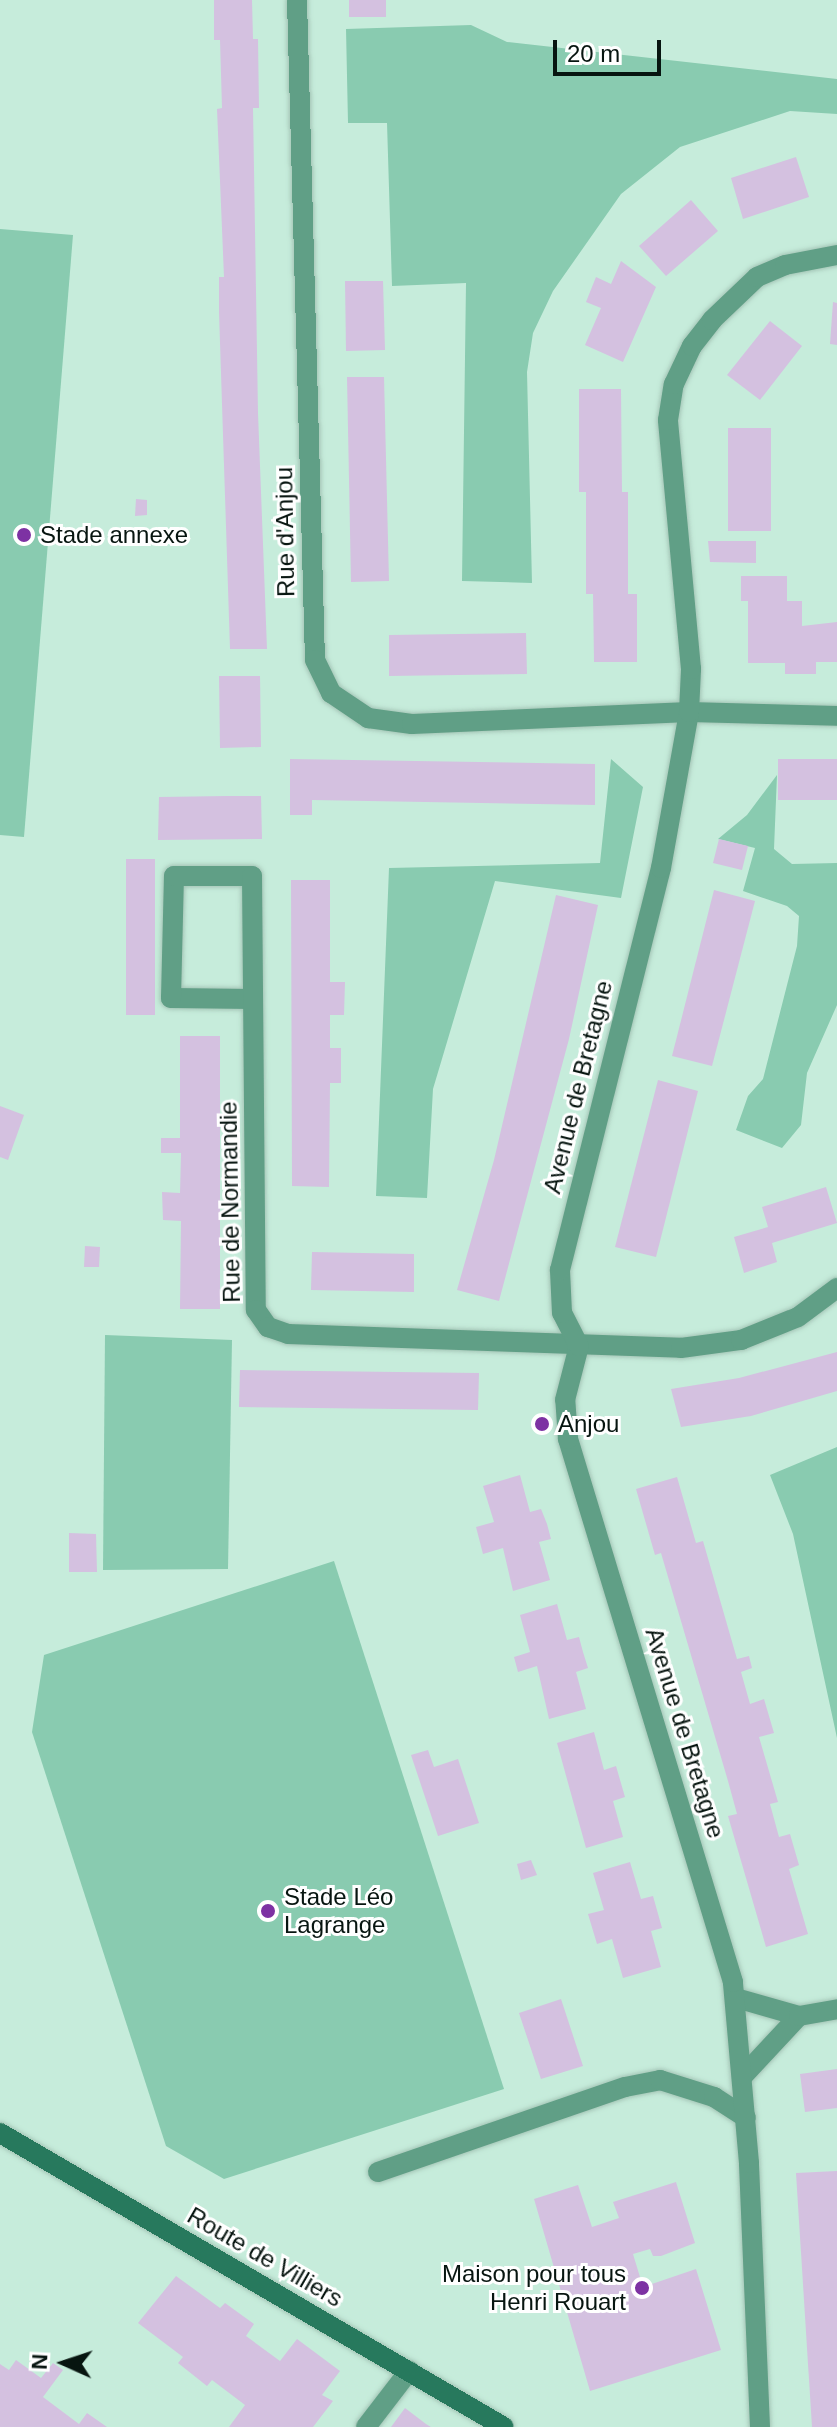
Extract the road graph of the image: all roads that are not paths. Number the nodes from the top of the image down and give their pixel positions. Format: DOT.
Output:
graph roads {
  1 [pos="297,0"];
  2 [pos="837,255"];
  3 [pos="689,712"];
  4 [pos="837,716"];
  5 [pos="252,999"];
  6 [pos="837,1288"];
  7 [pos="579,1346"];
  8 [pos="736,1998"];
  9 [pos="837,2009"];
  10 [pos="799,2016"];
  11 [pos="743,2076"];
  12 [pos="746,2118"];
  13 [pos="0,2133"];
  14 [pos="378,2172"];
  15 [pos="409,2371"];
  16 [pos="366,2427"];
  17 [pos="504,2427"];
  18 [pos="760,2427"];
  1 -- 3 [label="street, Rue d'Anjou"];
  2 -- 3 [label="street, Avenue de Bretagne"];
  3 -- 4 [label="street, Rue d'Anjou"];
  3 -- 7 [label="street, Avenue de Bretagne"];
  5 -- 5 [label="street, Rue de Normandie"];
  5 -- 7 [label="street, Rue de Normandie"];
  6 -- 7 [label="street"];
  7 -- 8 [label="street, Avenue de Bretagne"];
  8 -- 10 [label="street"];
  8 -- 11 [label="street, Avenue de Bretagne"];
  9 -- 10 [label="street"];
  10 -- 11 [label="street"];
  11 -- 12 [label="street, Avenue de Bretagne"];
  12 -- 14 [label="street"];
  12 -- 18 [label="street, Avenue de Bretagne"];
  13 -- 15 [label="main road, Route de Villiers"];
  15 -- 16 [label="street"];
  15 -- 17 [label="main road, Route de Villiers"];
}
